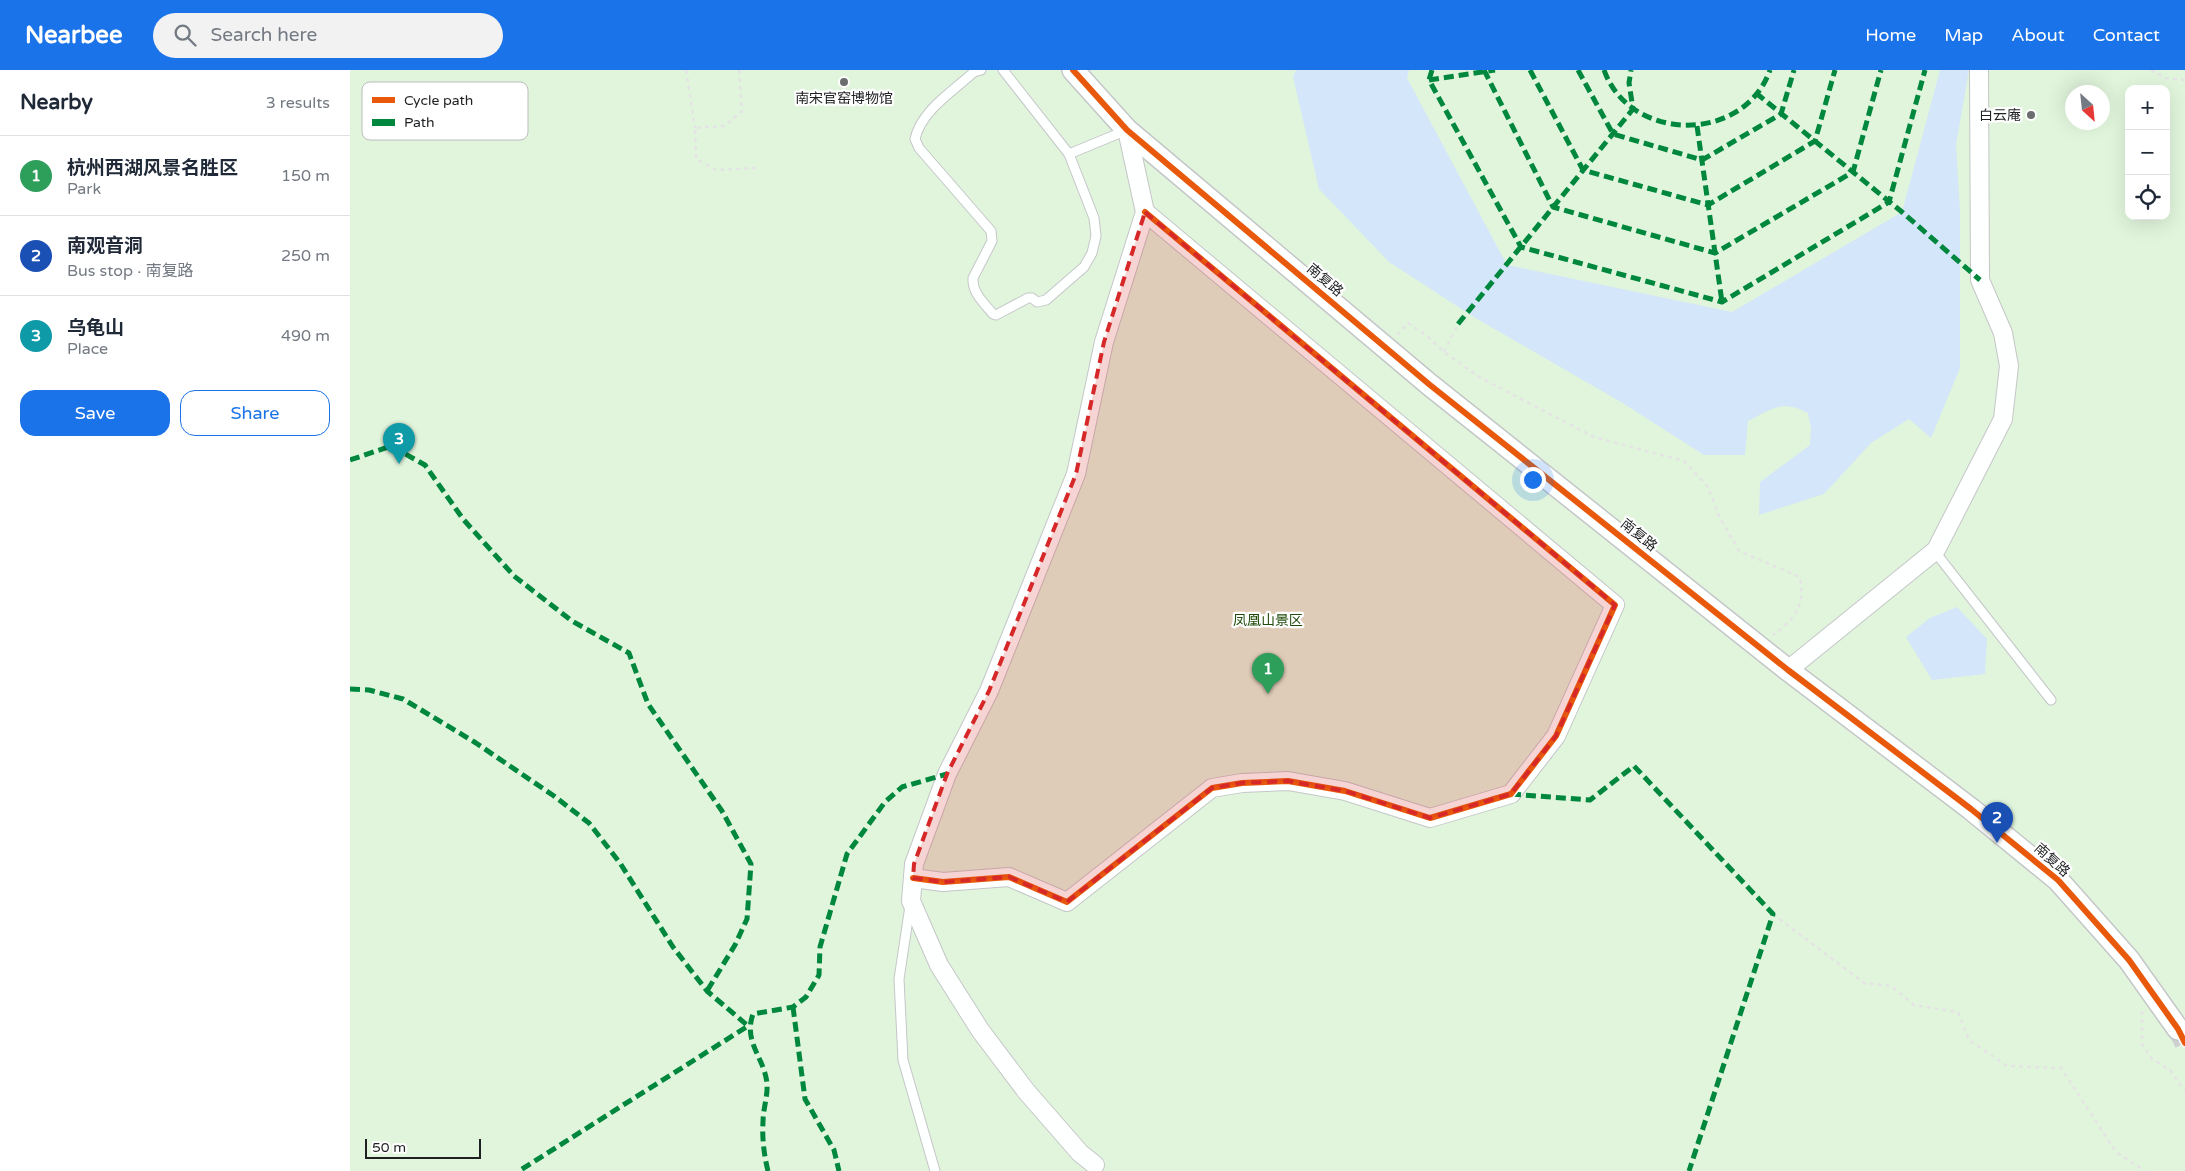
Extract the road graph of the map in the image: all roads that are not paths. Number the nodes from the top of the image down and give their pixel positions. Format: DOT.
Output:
graph roads {
  1 [pos="981,70"];
  2 [pos="1003,70"];
  3 [pos="1073,70"];
  4 [pos="1979,70"];
  5 [pos="1127,130"];
  6 [pos="1069,154"];
  7 [pos="1145,212"];
  8 [pos="1936,550"];
  9 [pos="1788,670"];
  10 [pos="2052,700"];
  11 [pos="913,878"];
  12 [pos="911,901"];
  13 [pos="2178,1029"];
  14 [pos="1095,1165"];
  15 [pos="935,1171"];
  1 -- 6 [label="lane"];
  2 -- 6 [label="lane"];
  3 -- 5 [label="street, 南复路"];
  4 -- 8 [label="street"];
  5 -- 6 [label="lane"];
  5 -- 7 [label="street"];
  5 -- 9 [label="street, 南复路"];
  7 -- 11 [label="street"];
  7 -- 11 [label="street"];
  8 -- 9 [label="street"];
  8 -- 10 [label="lane"];
  9 -- 13 [label="street, 南复路"];
  11 -- 12 [label="street"];
  12 -- 14 [label="street"];
  12 -- 15 [label="lane"];
}
